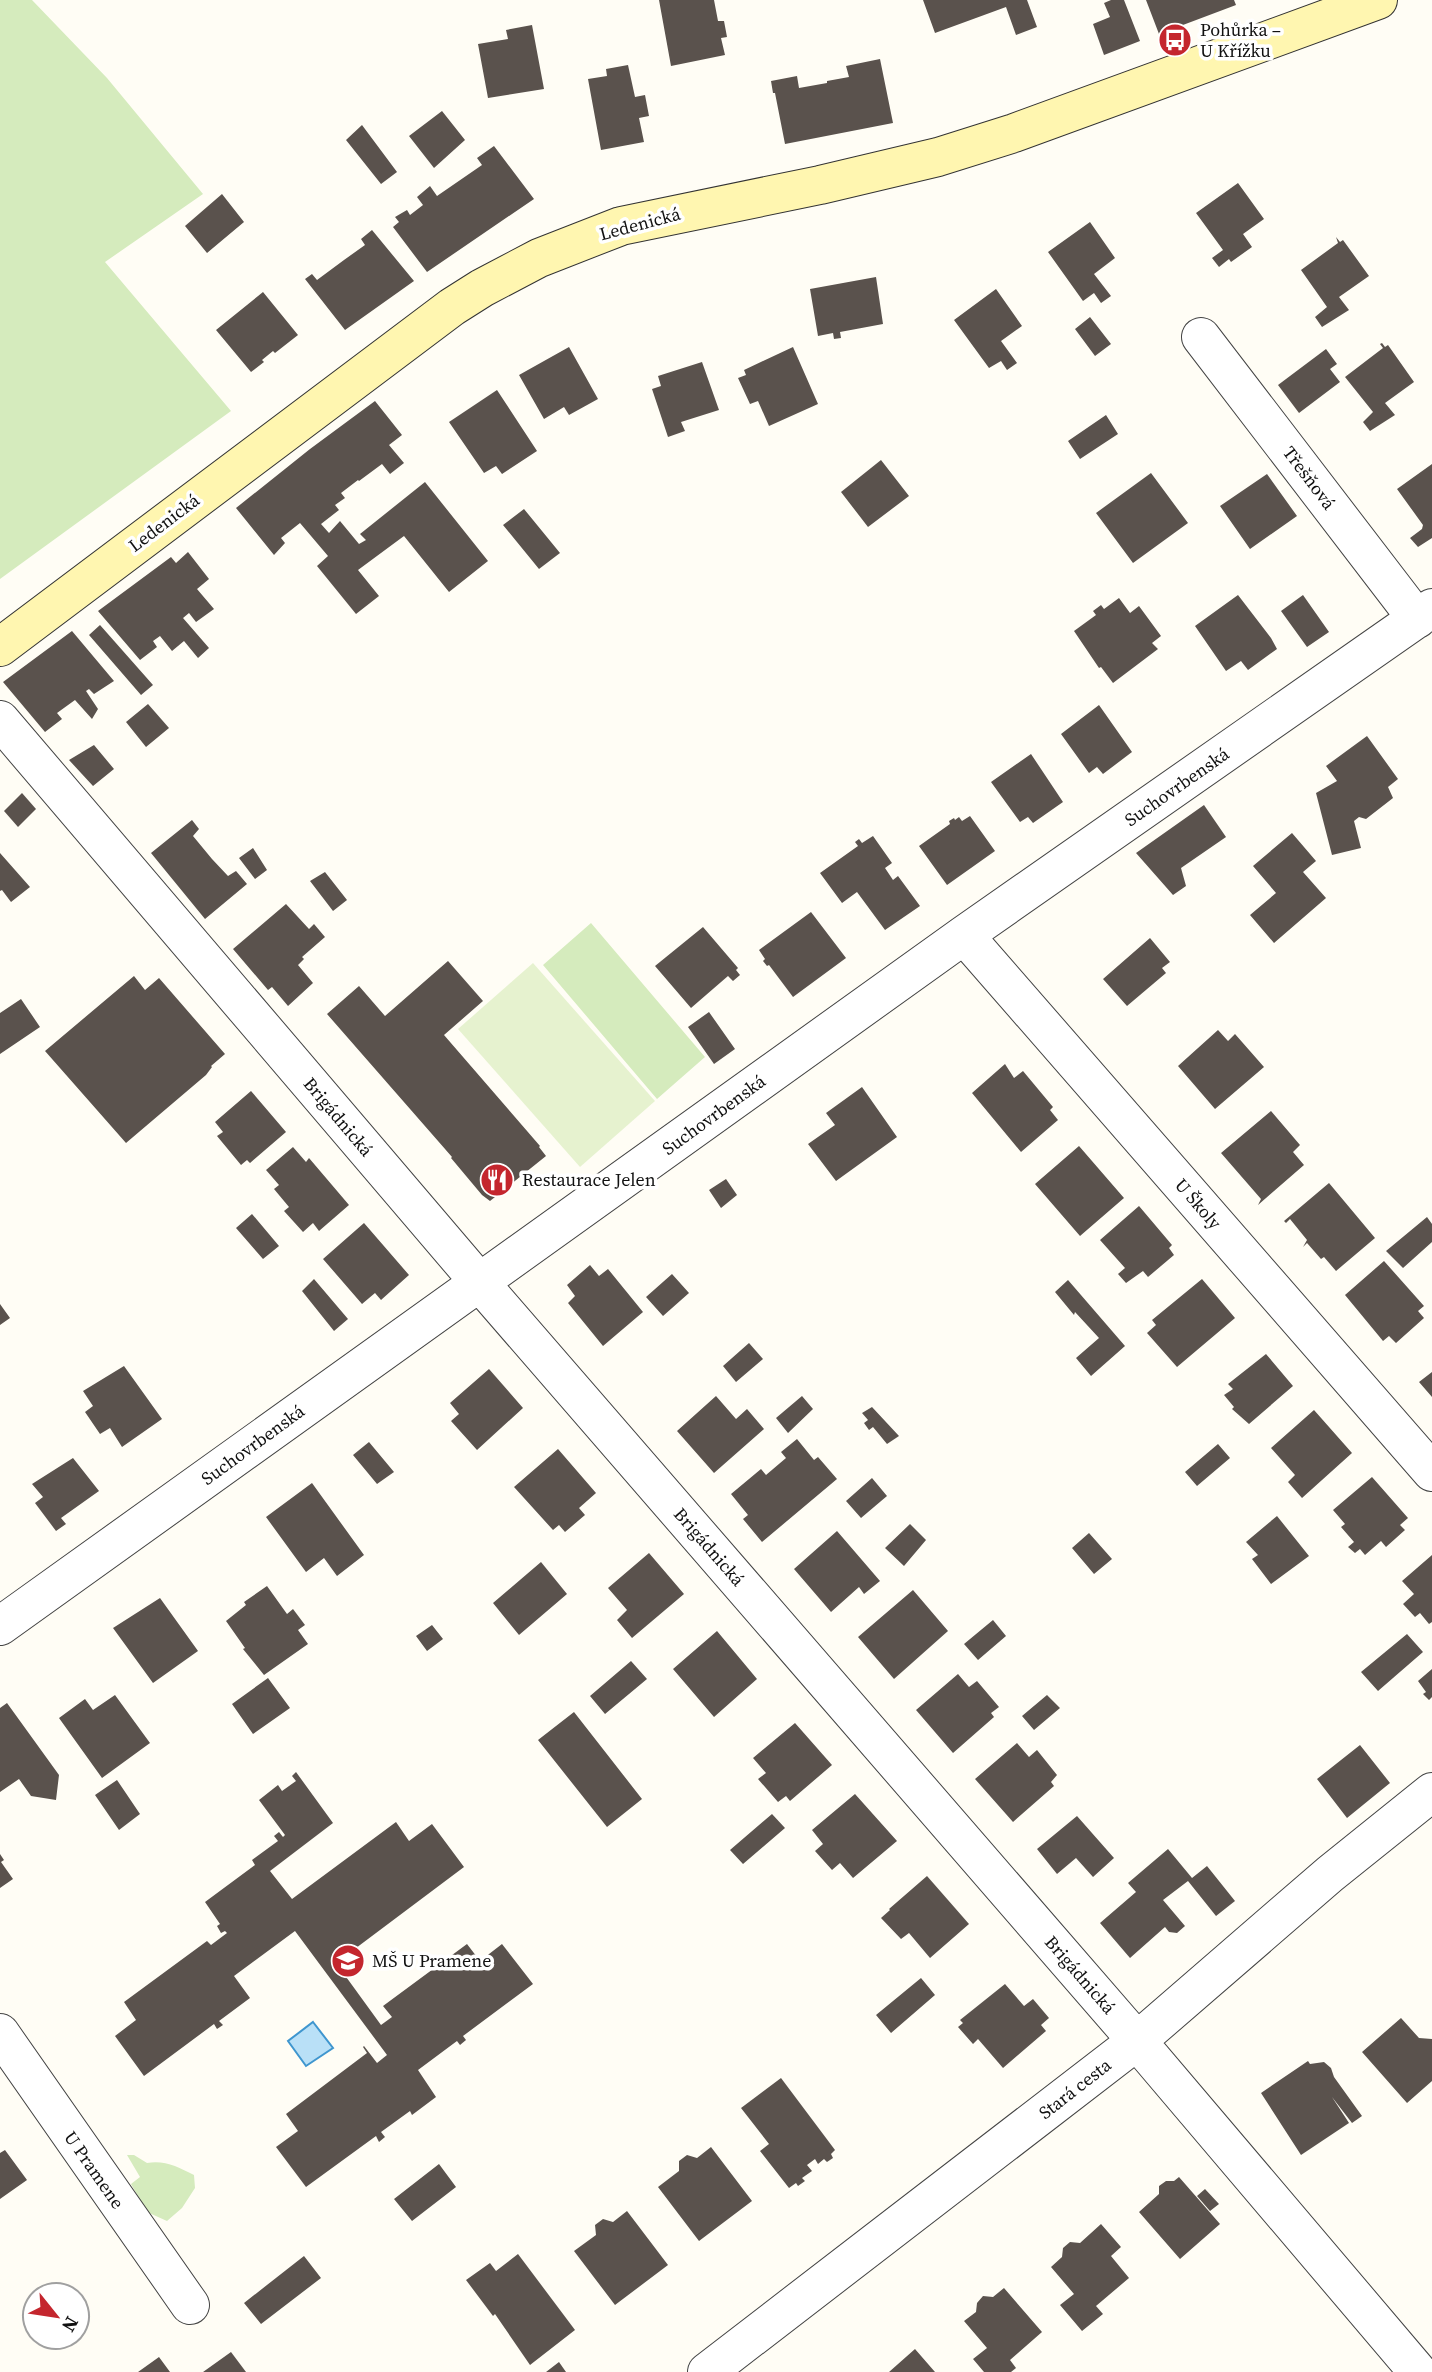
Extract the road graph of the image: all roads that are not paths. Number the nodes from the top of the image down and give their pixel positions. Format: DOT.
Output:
graph roads {
  1 [pos="1378,0"];
  2 [pos="1201,337"];
  3 [pos="1424,614"];
  4 [pos="0,647"];
  5 [pos="0,720"];
  6 [pos="964,936"];
  7 [pos="480,1283"];
  8 [pos="1432,1472"];
  9 [pos="0,1626"];
  10 [pos="1432,1791"];
  11 [pos="0,2033"];
  12 [pos="1137,2040"];
  13 [pos="190,2305"];
  14 [pos="707,2372"];
  15 [pos="1418,2372"];
  1 -- 4 [label="main road, Ledenická"];
  2 -- 3 [label="street, Třešňová"];
  3 -- 6 [label="street, Suchovrbenská"];
  5 -- 7 [label="street, Brigádnická"];
  6 -- 7 [label="street, Suchovrbenská"];
  6 -- 8 [label="street, U Školy"];
  7 -- 9 [label="street, Suchovrbenská"];
  7 -- 12 [label="street, Brigádnická"];
  10 -- 12 [label="street, Stará cesta"];
  11 -- 13 [label="street, U Pramene"];
  12 -- 14 [label="street, Stará cesta"];
  12 -- 15 [label="street, Brigádnická"];
}
